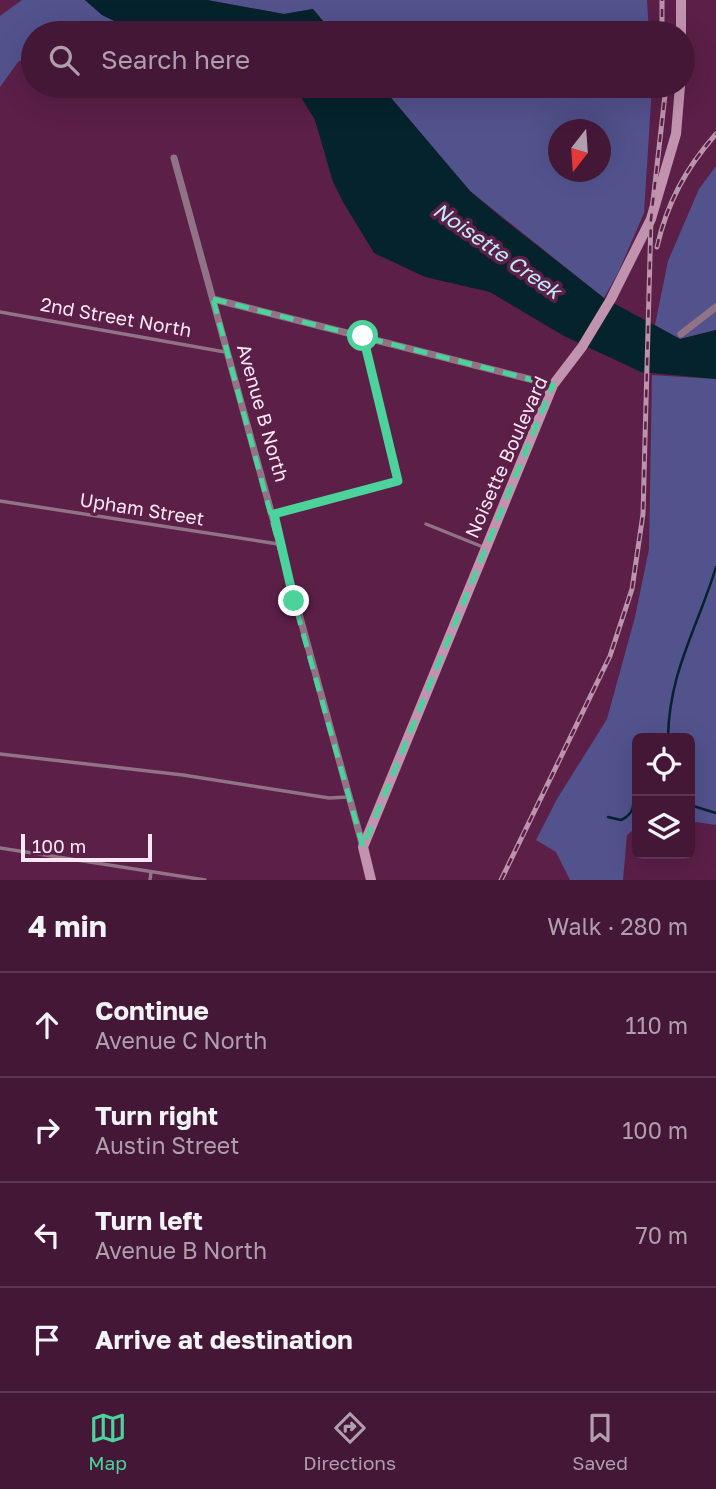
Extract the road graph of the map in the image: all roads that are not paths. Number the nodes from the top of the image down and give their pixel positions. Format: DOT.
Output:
graph roads {
  1 [pos="681,0"];
  2 [pos="681,21"];
  3 [pos="679,98"];
  4 [pos="174,158"];
  5 [pos="213,299"];
  6 [pos="716,307"];
  7 [pos="0,312"];
  8 [pos="681,334"];
  9 [pos="363,336"];
  10 [pos="227,352"];
  11 [pos="553,385"];
  12 [pos="0,501"];
  13 [pos="274,514"];
  14 [pos="426,524"];
  15 [pos="281,544"];
  16 [pos="484,548"];
  17 [pos="0,754"];
  18 [pos="351,797"];
  19 [pos="363,847"];
  20 [pos="0,848"];
  21 [pos="151,872"];
  22 [pos="150,880"];
  23 [pos="205,880"];
  24 [pos="371,880"];
  1 -- 2 [label="street"];
  3 -- 11 [label="street, Noisette Boulevard"];
  4 -- 5 [label="street, Avenue B North"];
  5 -- 9 [label="street, 2nd Street North"];
  5 -- 10 [label="street, Avenue B North"];
  6 -- 8 [label="street"];
  7 -- 10 [label="lane, 2nd Street North"];
  9 -- 11 [label="street, 2nd Street North"];
  9 -- 13 [label="lane"];
  10 -- 13 [label="street, Avenue B North"];
  11 -- 16 [label="street, Noisette Boulevard"];
  12 -- 15 [label="lane, Upham Street"];
  13 -- 15 [label="street, Avenue B North"];
  14 -- 16 [label="lane"];
  15 -- 18 [label="street, Avenue B North"];
  16 -- 19 [label="street, Noisette Boulevard"];
  17 -- 18 [label="lane"];
  18 -- 19 [label="street, Avenue B North"];
  19 -- 24 [label="street, Avenue B North"];
  20 -- 21 [label="lane"];
  21 -- 22 [label="lane"];
  21 -- 23 [label="lane"];
}
